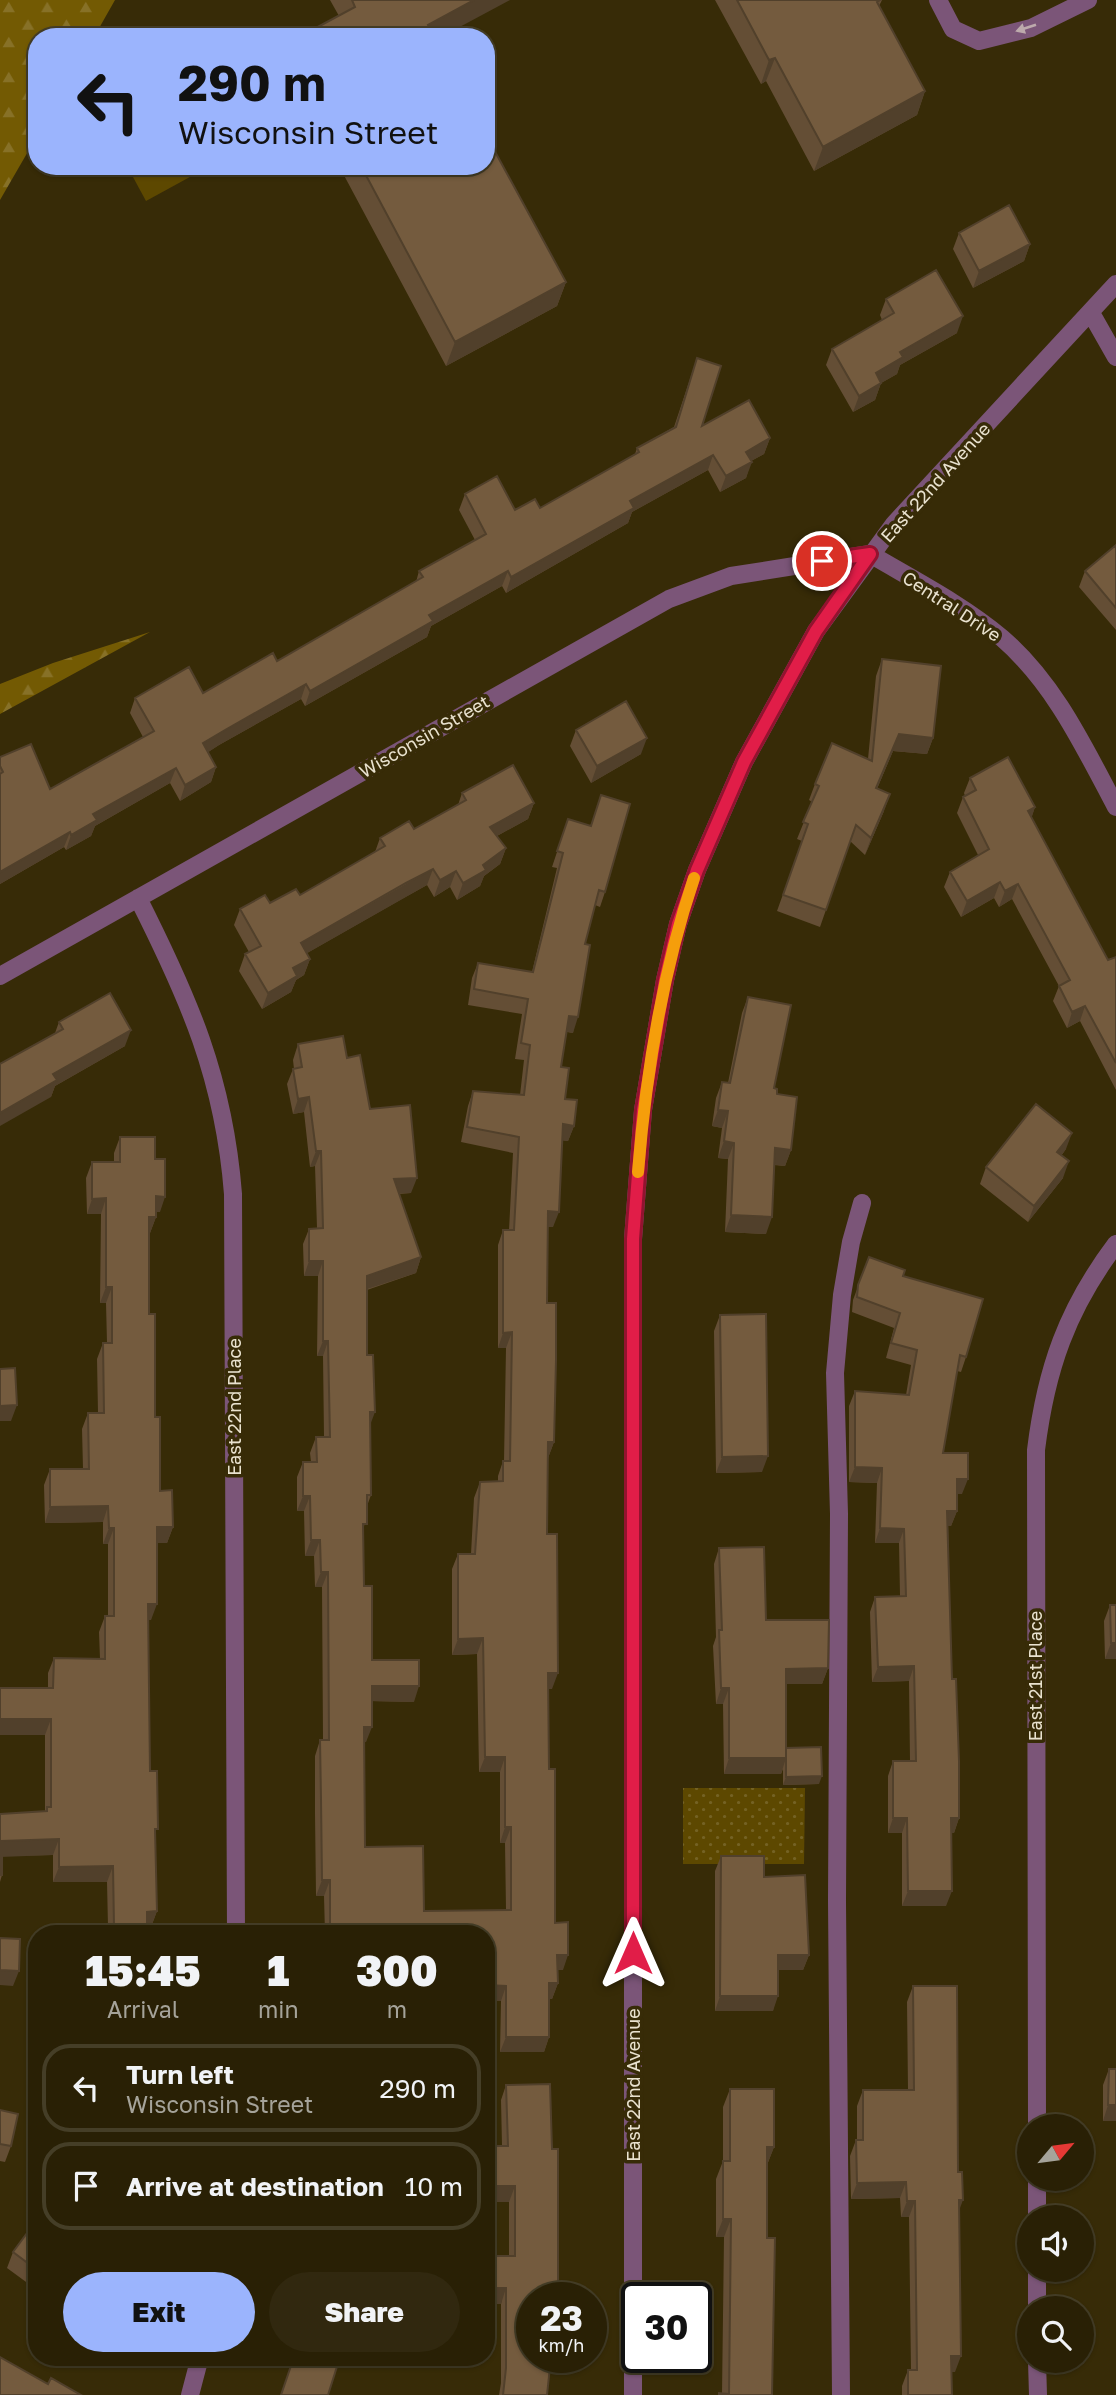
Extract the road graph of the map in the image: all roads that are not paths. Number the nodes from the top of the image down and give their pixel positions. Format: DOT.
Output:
graph roads {
  1 [pos="938,0"];
  2 [pos="1088,0"];
  3 [pos="1116,284"];
  4 [pos="1091,313"];
  5 [pos="1116,358"];
  6 [pos="870,554"];
  7 [pos="1116,807"];
  8 [pos="138,898"];
  9 [pos="0,976"];
  10 [pos="862,1203"];
  11 [pos="1116,1244"];
  12 [pos="236,1925"];
  13 [pos="1037,2114"];
  14 [pos="198,2366"];
  15 [pos="1037,2373"];
  16 [pos="190,2395"];
  17 [pos="633,2395"];
  18 [pos="841,2395"];
  19 [pos="1038,2395"];
  2 -- 1 [label="street, one-way"];
  3 -- 4 [label="street, East 22nd Avenue"];
  4 -- 5 [label="street"];
  4 -- 6 [label="street, East 22nd Avenue"];
  6 -- 7 [label="street, Central Drive"];
  6 -- 8 [label="street, Wisconsin Street"];
  6 -- 17 [label="street, East 22nd Avenue"];
  8 -- 9 [label="street, Wisconsin Street"];
  8 -- 12 [label="street, East 22nd Place"];
  10 -- 18 [label="street"];
  11 -- 13 [label="street, East 21st Place"];
  14 -- 16 [label="street"];
  15 -- 19 [label="street"];
}
